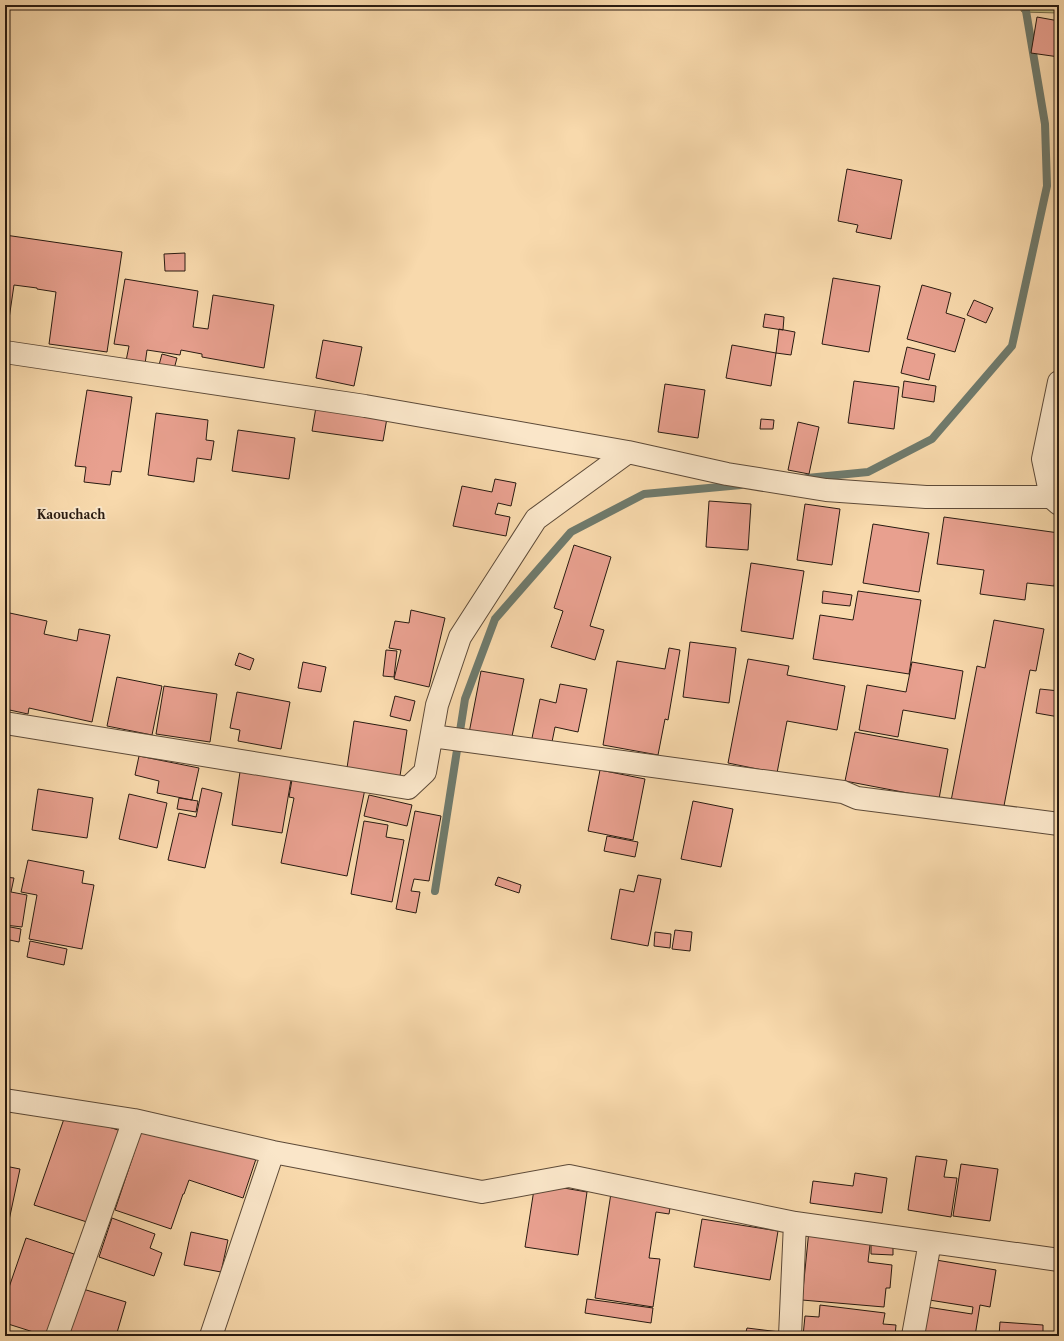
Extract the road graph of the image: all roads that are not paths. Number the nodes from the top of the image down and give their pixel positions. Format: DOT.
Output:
graph roads {
  1 [pos="5,352"];
  2 [pos="1059,382"];
  3 [pos="628,452"];
  4 [pos="1055,500"];
  5 [pos="5,723"];
  6 [pos="432,736"];
  7 [pos="1059,824"];
  8 [pos="5,1100"];
  9 [pos="134,1120"];
  10 [pos="273,1152"];
  11 [pos="795,1223"];
  12 [pos="930,1242"];
  13 [pos="1059,1260"];
  14 [pos="57,1336"];
  15 [pos="211,1336"];
  16 [pos="790,1336"];
  17 [pos="913,1336"];
  1 -- 3 [label="street"];
  2 -- 4 [label="street"];
  3 -- 4 [label="street"];
  3 -- 6 [label="street"];
  5 -- 6 [label="street"];
  6 -- 7 [label="street"];
  8 -- 9 [label="street"];
  9 -- 10 [label="street"];
  9 -- 14 [label="street"];
  10 -- 11 [label="street"];
  10 -- 15 [label="street"];
  11 -- 12 [label="street"];
  11 -- 16 [label="street"];
  12 -- 13 [label="street"];
  12 -- 17 [label="street"];
}
